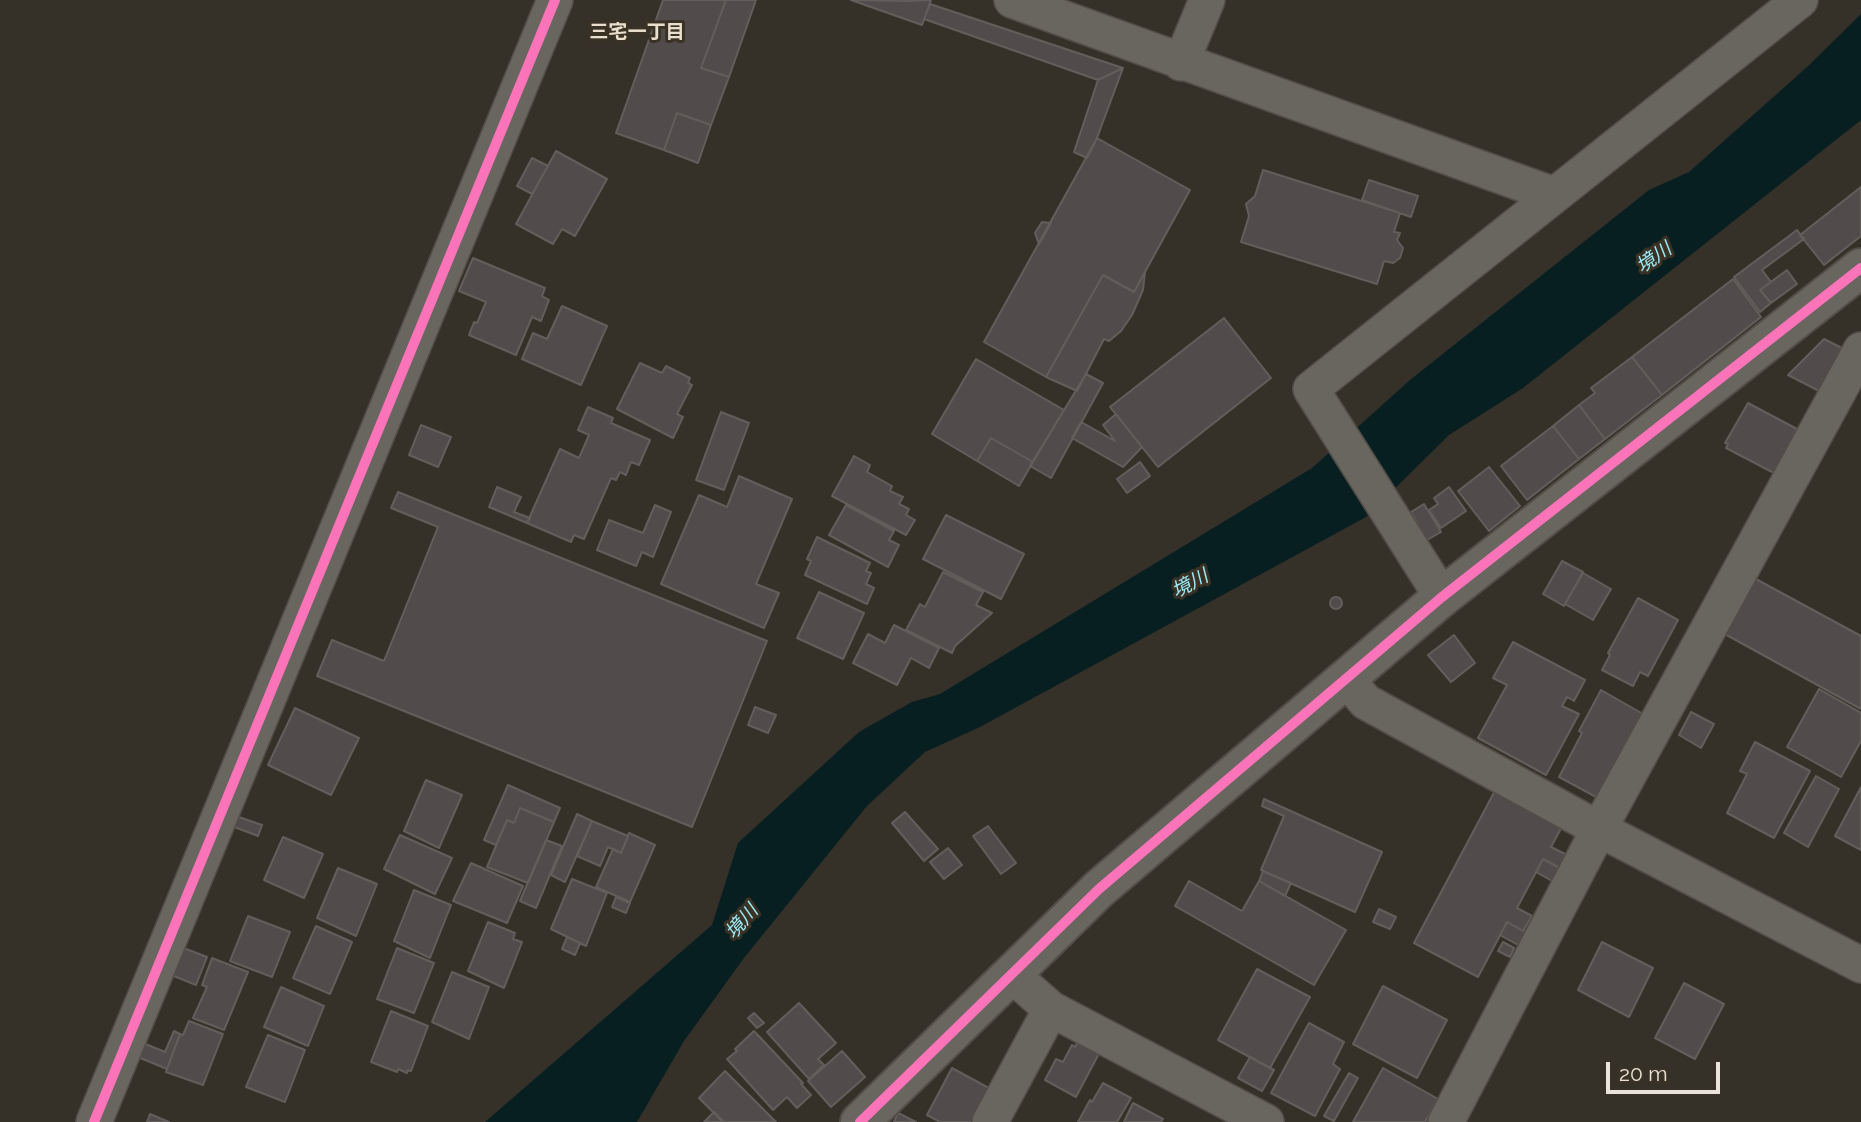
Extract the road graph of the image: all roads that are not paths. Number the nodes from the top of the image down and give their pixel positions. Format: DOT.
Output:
graph roads {
  1 [pos="555,0"];
  2 [pos="1012,0"];
  3 [pos="1207,0"];
  4 [pos="1800,0"];
  5 [pos="1181,63"];
  6 [pos="1554,195"];
  7 [pos="1861,268"];
  8 [pos="1861,350"];
  9 [pos="1442,597"];
  10 [pos="1346,679"];
  11 [pos="1599,829"];
  12 [pos="1861,965"];
  13 [pos="1011,974"];
  14 [pos="1051,1009"];
  15 [pos="94,1122"];
  16 [pos="860,1122"];
  17 [pos="990,1122"];
  18 [pos="1266,1122"];
  19 [pos="1446,1122"];
  1 -- 15 [label="street"];
  2 -- 5 [label="street"];
  3 -- 5 [label="street"];
  4 -- 6 [label="street"];
  5 -- 6 [label="street"];
  6 -- 9 [label="street"];
  7 -- 9 [label="street"];
  8 -- 11 [label="street"];
  9 -- 10 [label="street"];
  10 -- 11 [label="street"];
  10 -- 13 [label="street"];
  11 -- 12 [label="street"];
  11 -- 19 [label="street"];
  13 -- 14 [label="street"];
  13 -- 16 [label="street"];
  14 -- 17 [label="street"];
  14 -- 18 [label="street"];
}
